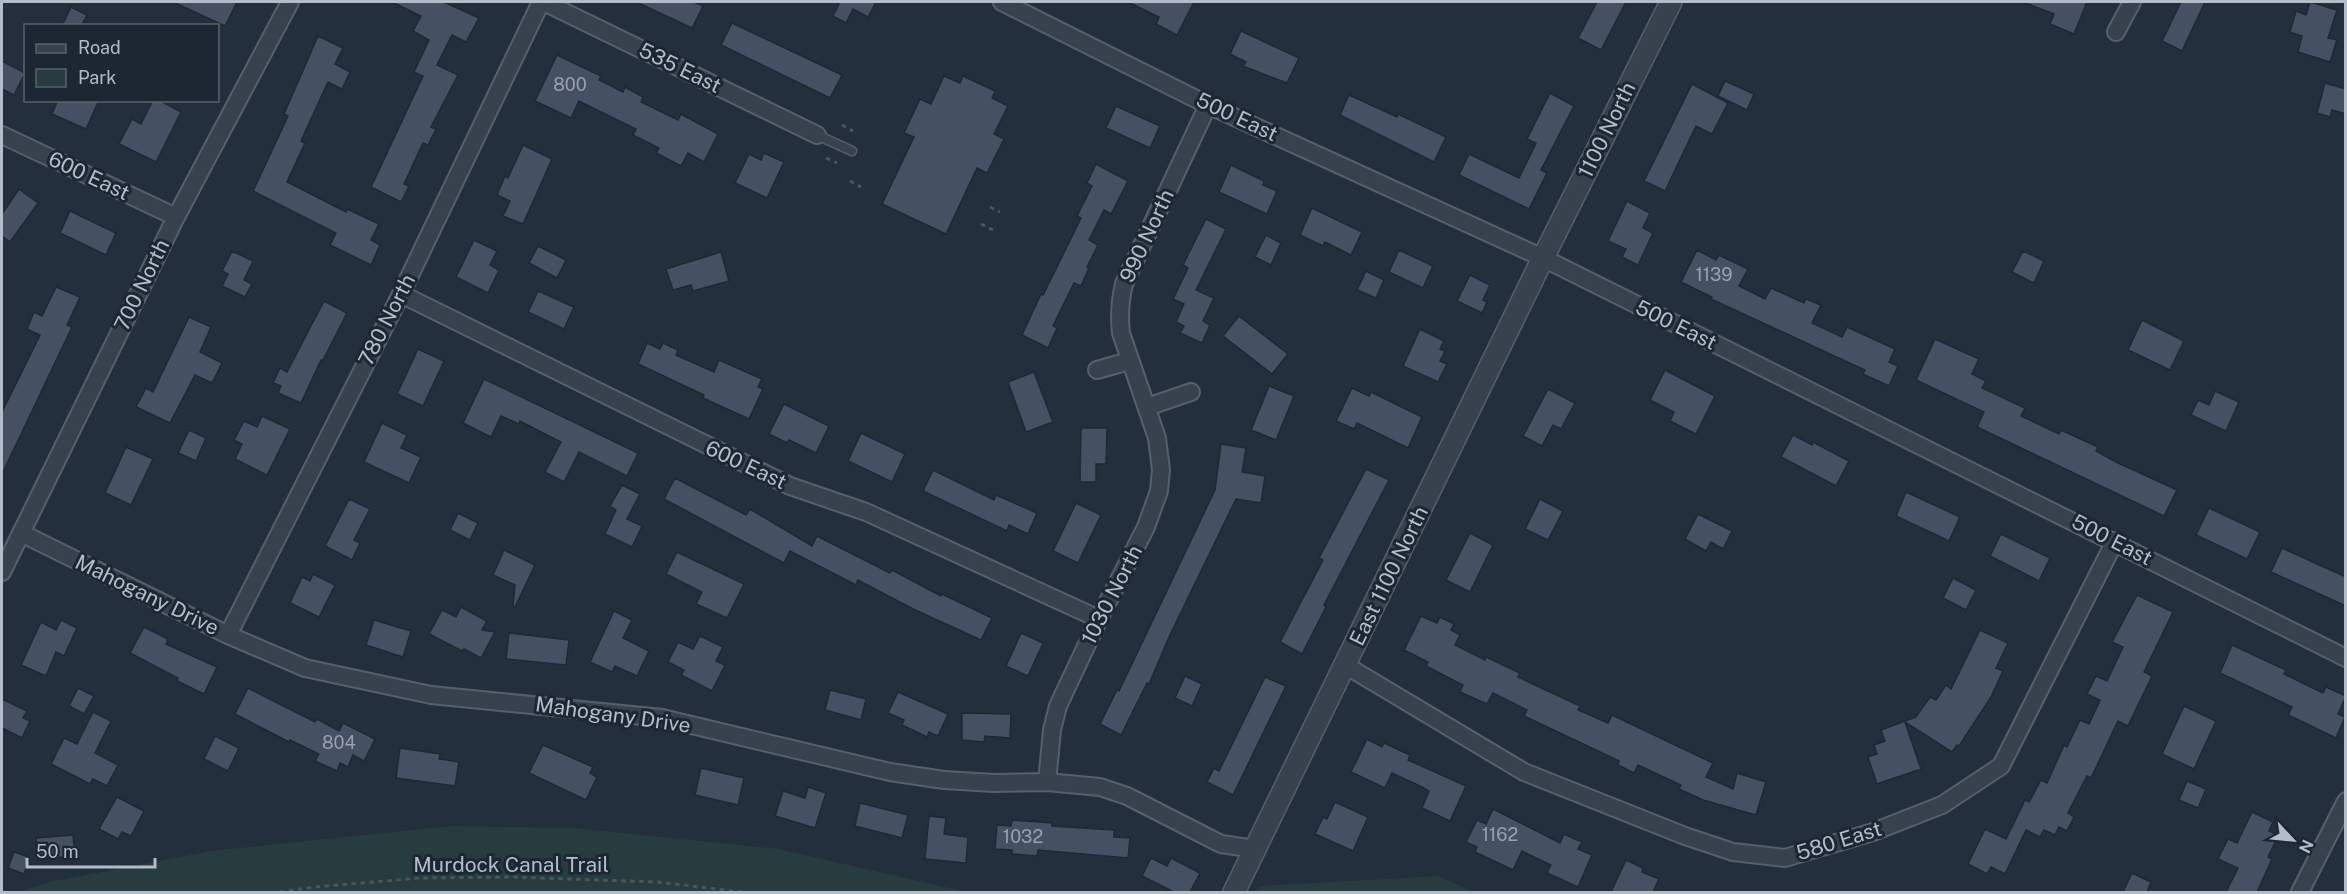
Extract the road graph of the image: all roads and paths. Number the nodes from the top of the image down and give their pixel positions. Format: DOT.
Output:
graph roads {
  1 [pos="290,2"];
  2 [pos="542,2"];
  3 [pos="1002,2"];
  4 [pos="1671,2"];
  5 [pos="2132,2"];
  6 [pos="2116,32"];
  7 [pos="1208,105"];
  8 [pos="842,125"];
  9 [pos="853,131"];
  10 [pos="2,135"];
  11 [pos="817,135"];
  12 [pos="852,151"];
  13 [pos="826,158"];
  14 [pos="837,163"];
  15 [pos="850,181"];
  16 [pos="861,187"];
  17 [pos="990,207"];
  18 [pos="1000,212"];
  19 [pos="176,217"];
  20 [pos="981,224"];
  21 [pos="993,230"];
  22 [pos="1543,258"];
  23 [pos="401,294"];
  24 [pos="1129,361"];
  25 [pos="1097,370"];
  26 [pos="1191,392"];
  27 [pos="1147,407"];
  28 [pos="21,533"];
  29 [pos="2115,541"];
  30 [pos="2,572"];
  31 [pos="1099,619"];
  32 [pos="228,635"];
  33 [pos="2346,657"];
  34 [pos="1345,665"];
  35 [pos="1047,782"];
  36 [pos="2346,801"];
  37 [pos="1255,849"];
  38 [pos="279,892"];
  39 [pos="742,892"];
  40 [pos="1234,892"];
  41 [pos="2300,892"];
  1 -- 19 [label="street, 700 North"];
  2 -- 11 [label="street, 535 East"];
  2 -- 23 [label="street, 780 North"];
  3 -- 7 [label="street, 500 East"];
  4 -- 22 [label="street, 1100 North"];
  5 -- 6 [label="street"];
  7 -- 22 [label="street, 500 East"];
  7 -- 24 [label="street, 990 North"];
  8 -- 9 [label="path"];
  10 -- 19 [label="street, 600 East"];
  11 -- 12 [label="lane"];
  13 -- 14 [label="path"];
  15 -- 16 [label="path"];
  17 -- 18 [label="path"];
  19 -- 28 [label="street, 700 North"];
  20 -- 21 [label="path"];
  22 -- 29 [label="street, 500 East"];
  22 -- 34 [label="street, East 1100 North"];
  23 -- 31 [label="street, 600 East"];
  23 -- 32 [label="street, 780 North"];
  24 -- 25 [label="street"];
  24 -- 27 [label="street, 990 North"];
  26 -- 27 [label="street"];
  27 -- 31 [label="street, 1030 North"];
  28 -- 30 [label="street, 700 North"];
  28 -- 32 [label="street, Mahogany Drive"];
  29 -- 33 [label="street, 500 East"];
  29 -- 34 [label="street, 580 East"];
  31 -- 35 [label="street, 1030 North"];
  32 -- 35 [label="street, Mahogany Drive"];
  34 -- 37 [label="street, East 1100 North"];
  35 -- 37 [label="street, Mahogany Drive"];
  36 -- 41 [label="street"];
  37 -- 40 [label="street, East 1100 North"];
  38 -- 39 [label="path, Murdock Canal Trail"];
}
